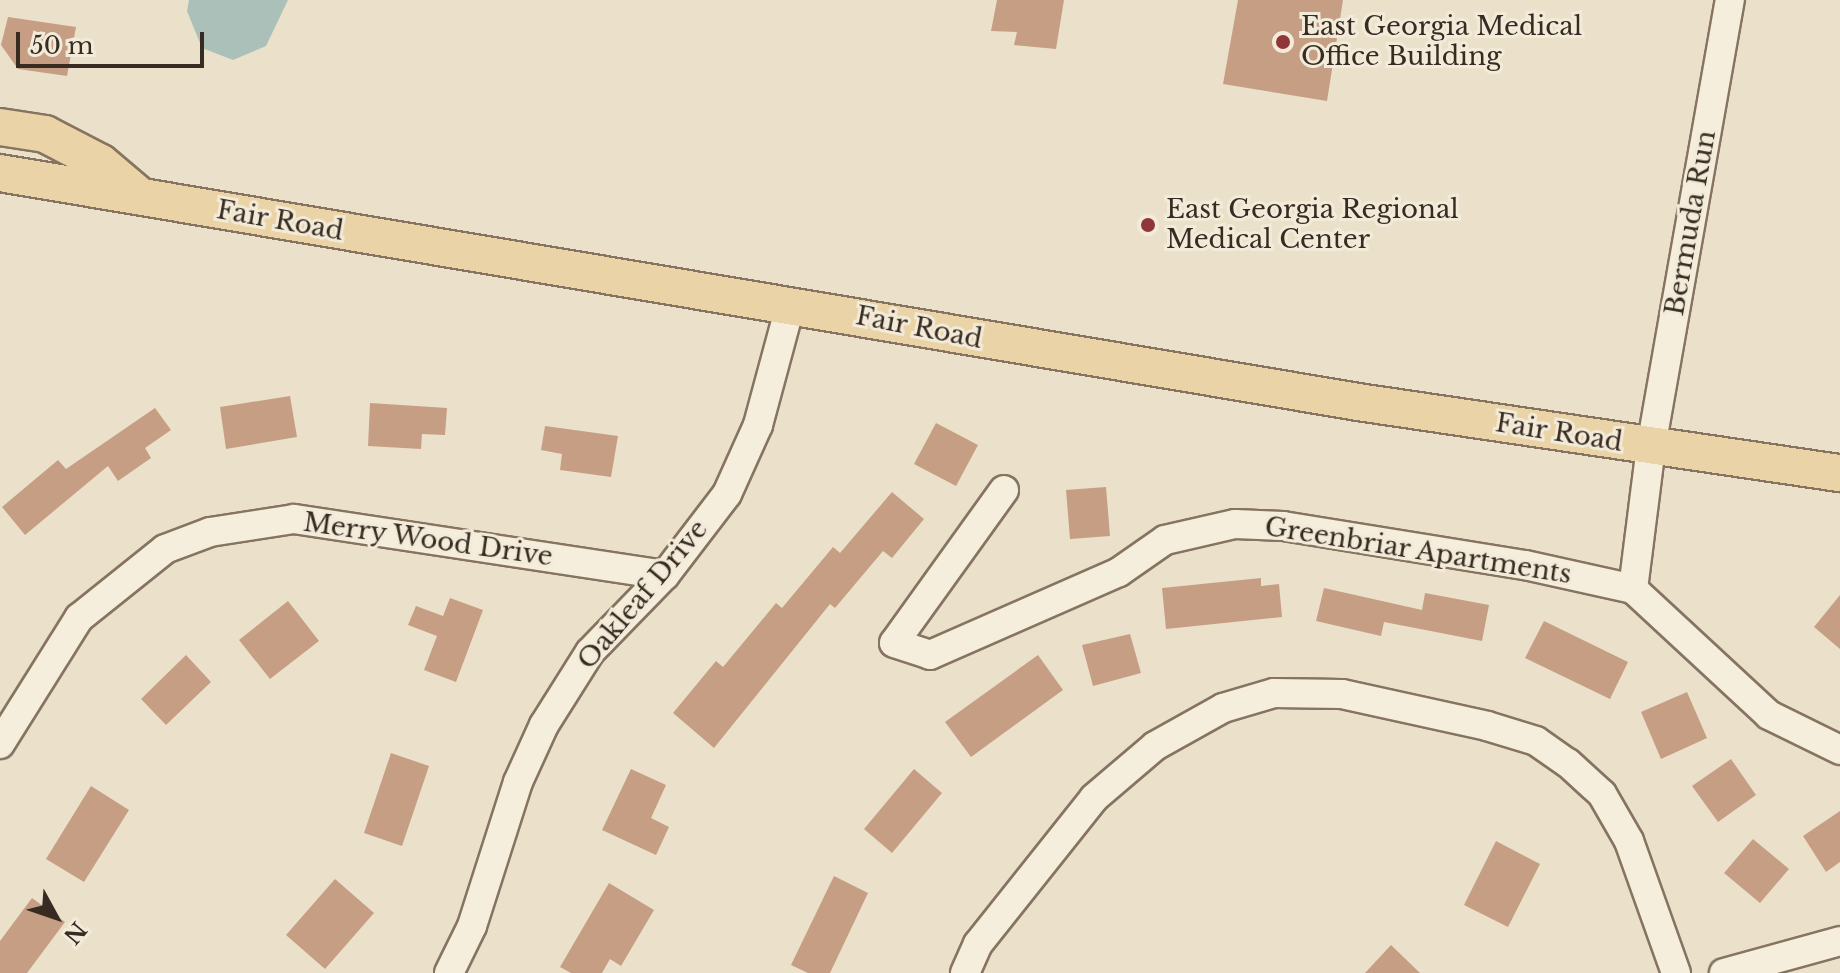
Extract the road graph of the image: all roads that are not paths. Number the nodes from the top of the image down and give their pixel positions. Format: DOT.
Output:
graph roads {
  1 [pos="1730,0"];
  2 [pos="0,127"];
  3 [pos="0,173"];
  4 [pos="141,197"];
  5 [pos="791,303"];
  6 [pos="1651,447"];
  7 [pos="1840,473"];
  8 [pos="1004,490"];
  9 [pos="665,575"];
  10 [pos="1633,589"];
  11 [pos="0,744"];
  12 [pos="1840,750"];
  13 [pos="1840,941"];
  14 [pos="449,973"];
  15 [pos="965,973"];
  16 [pos="1676,973"];
  17 [pos="1724,973"];
  1 -- 6 [label="street, Bermuda Run"];
  2 -- 4 [label="main road"];
  3 -- 4 [label="main road, Fair Road"];
  4 -- 5 [label="main road, Fair Road"];
  5 -- 6 [label="main road, Fair Road"];
  5 -- 9 [label="street, Oakleaf Drive"];
  6 -- 7 [label="main road, Fair Road"];
  6 -- 10 [label="street, Bermuda Run"];
  8 -- 10 [label="street, Greenbriar Apartments"];
  9 -- 11 [label="street, Merry Wood Drive"];
  9 -- 14 [label="street, Oakleaf Drive"];
  10 -- 12 [label="street"];
  13 -- 17 [label="street"];
  15 -- 16 [label="street"];
}
